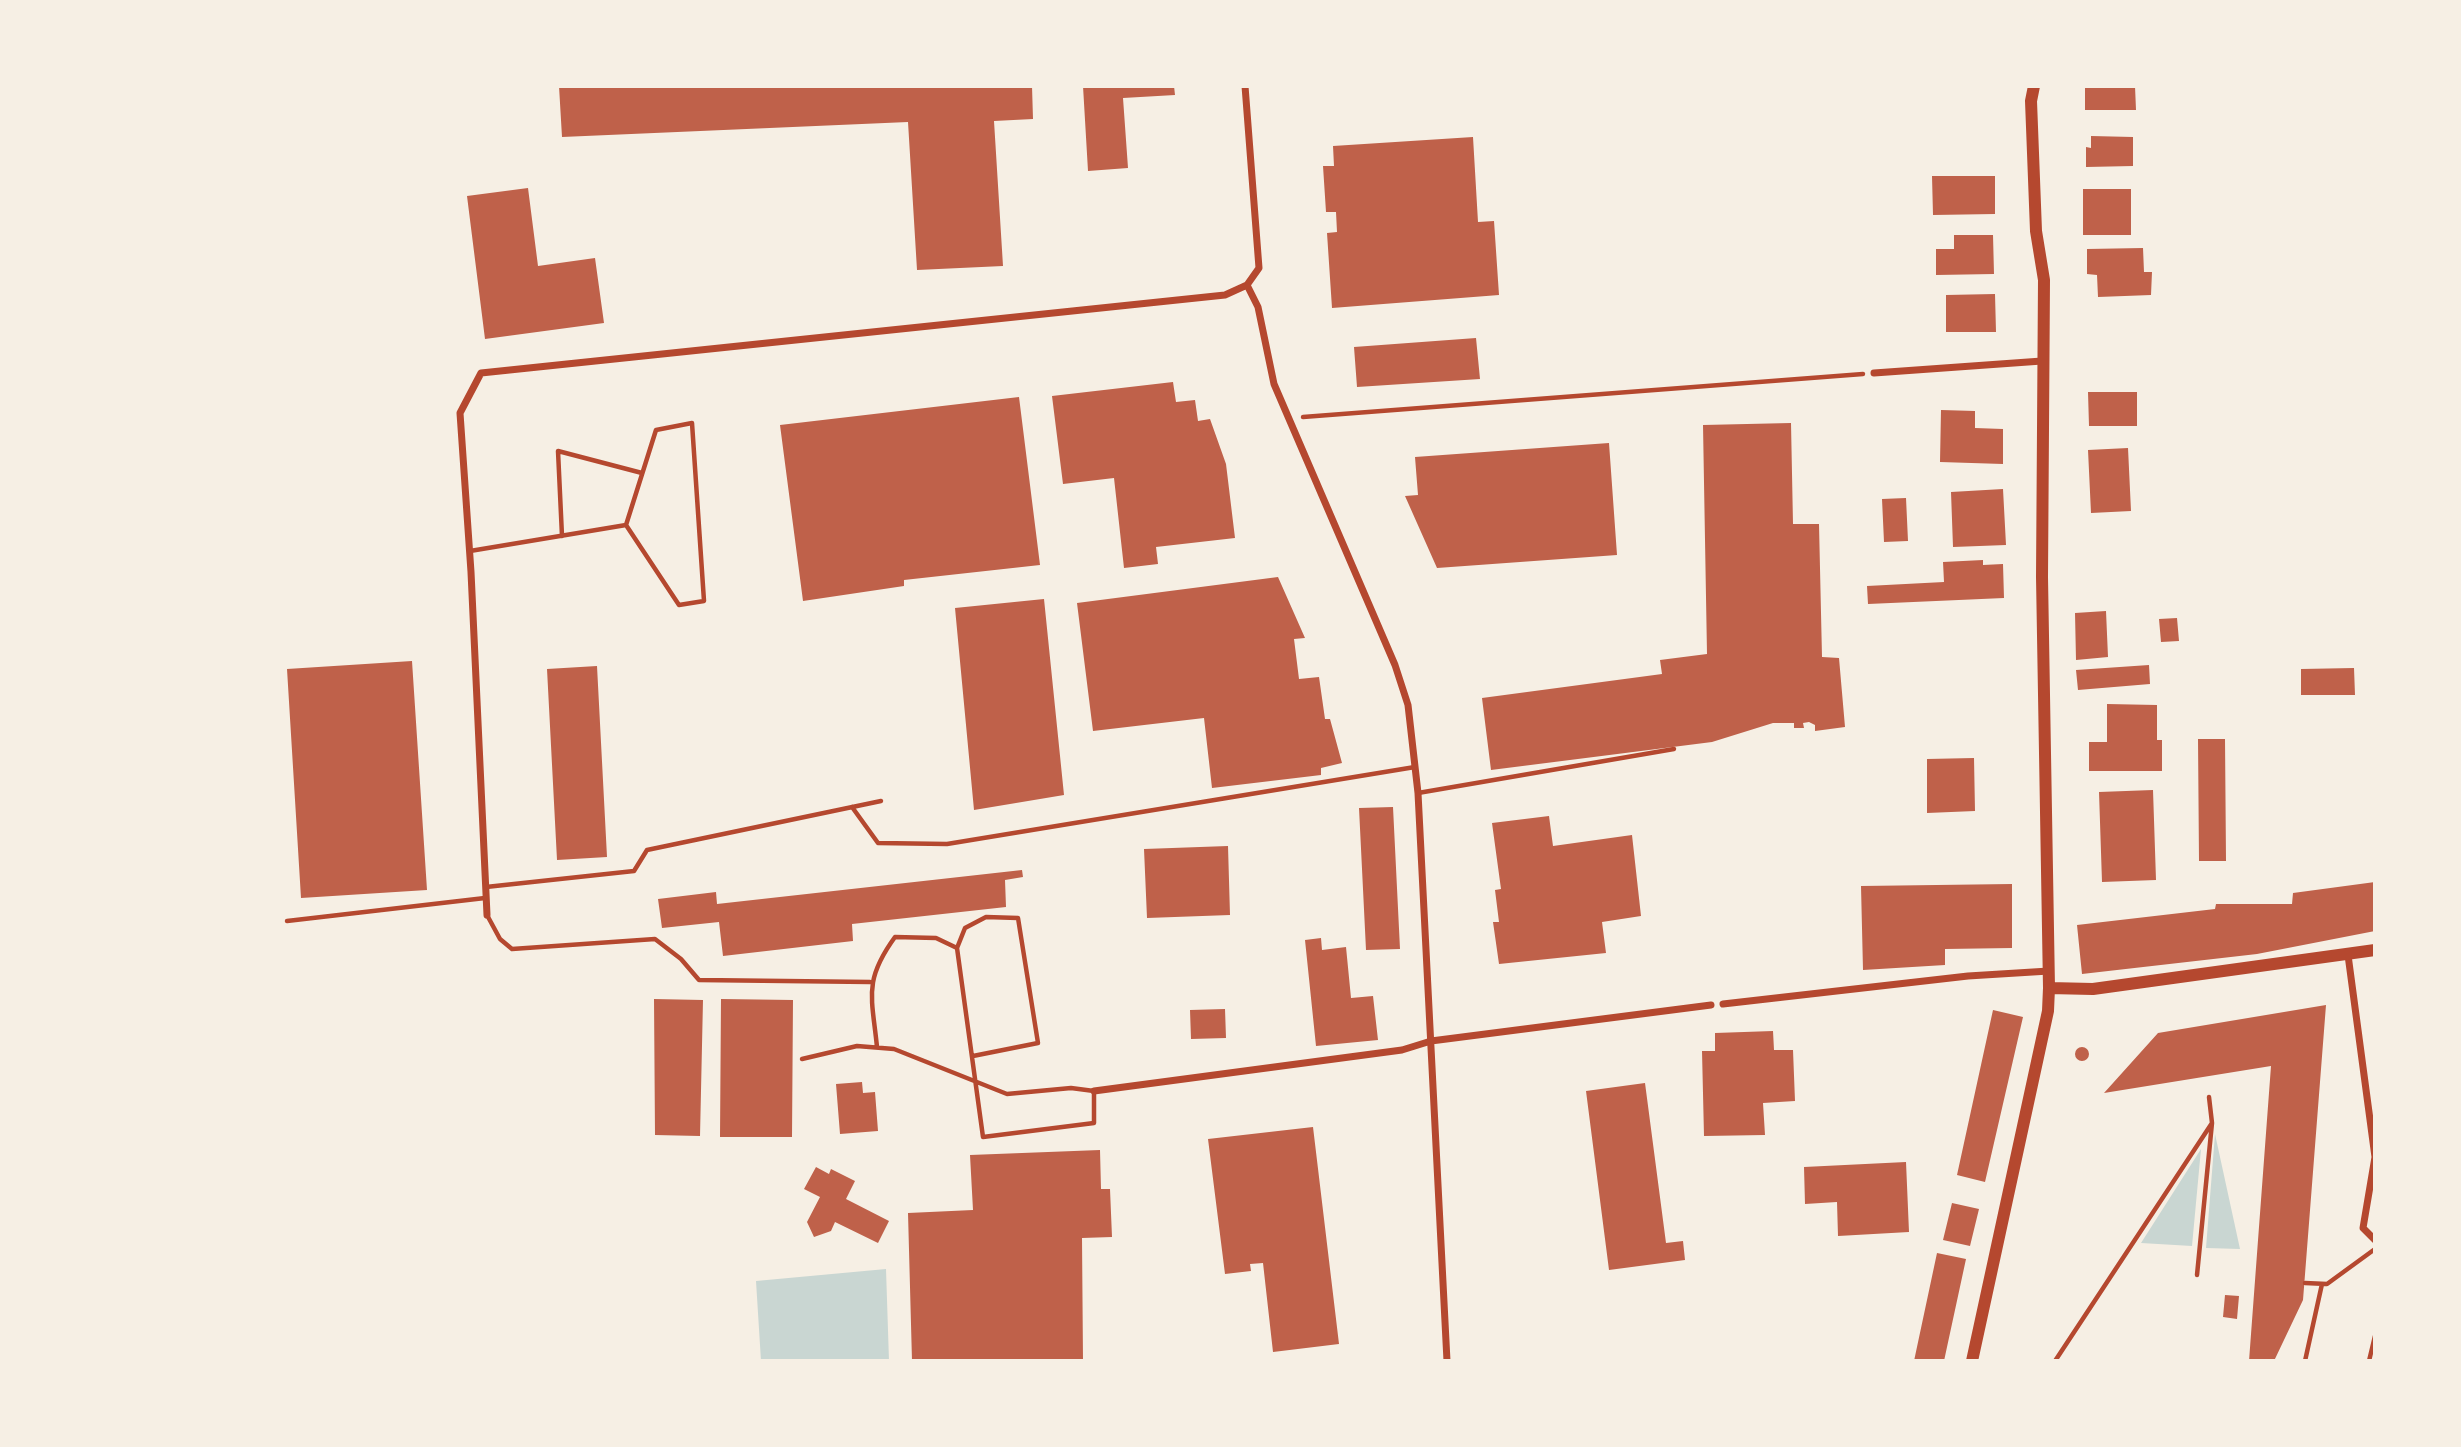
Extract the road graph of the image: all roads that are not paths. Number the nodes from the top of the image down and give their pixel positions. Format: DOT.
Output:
graph roads {
  1 [pos="1245,86"];
  2 [pos="2034,86"];
  3 [pos="1247,285"];
  4 [pos="2042,361"];
  5 [pos="1874,373"];
  6 [pos="642,473"];
  7 [pos="626,525"];
  8 [pos="562,536"];
  9 [pos="470,551"];
  10 [pos="1674,749"];
  11 [pos="1416,766"];
  12 [pos="1418,793"];
  13 [pos="881,801"];
  14 [pos="852,807"];
  15 [pos="486,887"];
  16 [pos="486,898"];
  17 [pos="487,915"];
  18 [pos="287,921"];
  19 [pos="957,948"];
  20 [pos="2375,950"];
  21 [pos="2348,955"];
  22 [pos="2049,971"];
  23 [pos="870,982"];
  24 [pos="2049,988"];
  25 [pos="1723,1004"];
  26 [pos="1711,1005"];
  27 [pos="1431,1041"];
  28 [pos="877,1047"];
  29 [pos="973,1056"];
  30 [pos="802,1059"];
  31 [pos="976,1081"];
  32 [pos="1094,1091"];
  33 [pos="2375,1240"];
  34 [pos="2375,1249"];
  35 [pos="2305,1283"];
  36 [pos="2322,1284"];
  37 [pos="1447,1361"];
  38 [pos="1972,1361"];
  39 [pos="2305,1361"];
  1 -- 3 [label="street"];
  2 -- 4 [label="street"];
  3 -- 9 [label="street"];
  3 -- 11 [label="street"];
  4 -- 5 [label="street"];
  4 -- 22 [label="street"];
  6 -- 7 [label="lane"];
  6 -- 7 [label="lane"];
  6 -- 8 [label="lane"];
  7 -- 8 [label="lane"];
  8 -- 9 [label="lane"];
  9 -- 15 [label="street"];
  10 -- 12 [label="lane"];
  11 -- 12 [label="street"];
  11 -- 14 [label="lane"];
  12 -- 27 [label="street"];
  13 -- 14 [label="lane"];
  14 -- 15 [label="lane"];
  15 -- 16 [label="street"];
  16 -- 17 [label="street"];
  16 -- 18 [label="lane"];
  17 -- 23 [label="lane"];
  19 -- 23 [label="lane"];
  19 -- 29 [label="lane"];
  19 -- 29 [label="lane"];
  20 -- 21 [label="street"];
  21 -- 24 [label="street"];
  21 -- 33 [label="street"];
  22 -- 24 [label="street"];
  22 -- 25 [label="street"];
  23 -- 28 [label="lane"];
  24 -- 38 [label="street"];
  26 -- 27 [label="street"];
  27 -- 32 [label="street"];
  27 -- 37 [label="street"];
  28 -- 30 [label="lane"];
  28 -- 31 [label="lane"];
  29 -- 31 [label="lane"];
  31 -- 32 [label="lane"];
  31 -- 32 [label="lane"];
  34 -- 36 [label="lane"];
  35 -- 36 [label="lane"];
  36 -- 39 [label="lane"];
}
